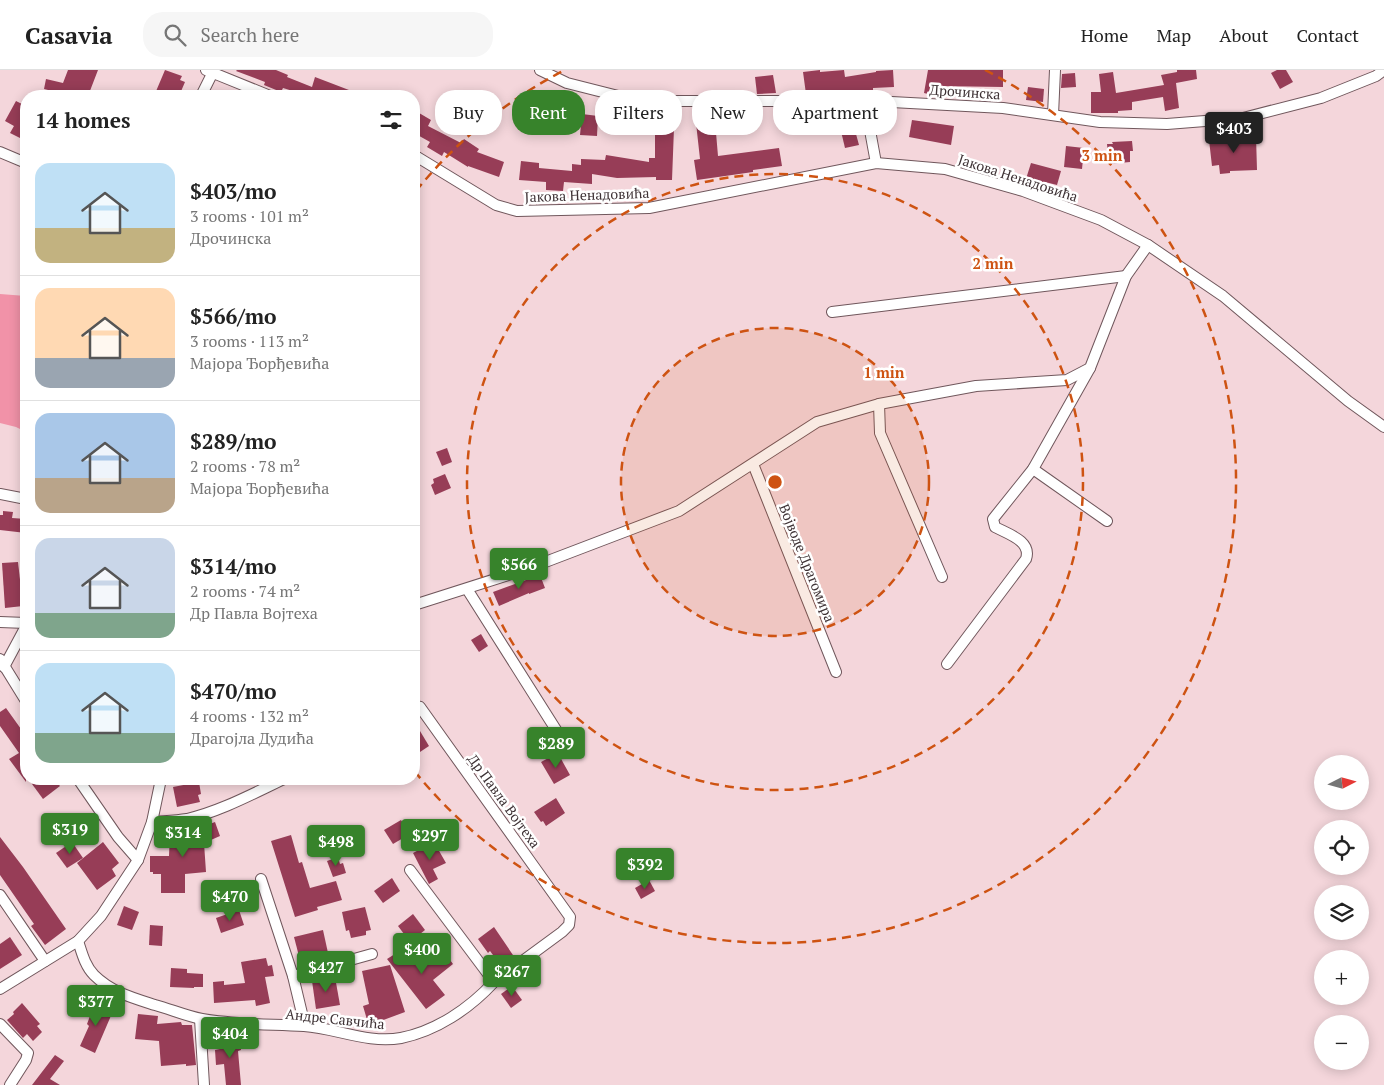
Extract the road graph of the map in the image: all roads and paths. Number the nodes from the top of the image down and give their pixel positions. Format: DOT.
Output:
graph roads {
  1 [pos="540,70"];
  2 [pos="1055,70"];
  3 [pos="1381,71"];
  4 [pos="209,72"];
  5 [pos="203,90"];
  6 [pos="255,90"];
  7 [pos="773,100"];
  8 [pos="897,101"];
  9 [pos="1053,115"];
  10 [pos="871,135"];
  11 [pos="0,152"];
  12 [pos="420,159"];
  13 [pos="20,160"];
  14 [pos="876,163"];
  15 [pos="1148,245"];
  16 [pos="1126,276"];
  17 [pos="832,312"];
  18 [pos="1090,368"];
  19 [pos="879,404"];
  20 [pos="1384,427"];
  21 [pos="753,464"];
  22 [pos="1033,469"];
  23 [pos="0,494"];
  24 [pos="20,498"];
  25 [pos="1107,521"];
  26 [pos="942,577"];
  27 [pos="467,589"];
  28 [pos="420,603"];
  29 [pos="0,622"];
  30 [pos="20,624"];
  31 [pos="20,634"];
  32 [pos="2,663"];
  33 [pos="947,664"];
  34 [pos="836,672"];
  35 [pos="20,692"];
  36 [pos="420,707"];
  37 [pos="565,744"];
  38 [pos="82,785"];
  39 [pos="160,785"];
  40 [pos="271,785"];
  41 [pos="152,822"];
  42 [pos="138,860"];
  43 [pos="410,870"];
  44 [pos="261,879"];
  45 [pos="0,895"];
  46 [pos="570,916"];
  47 [pos="78,941"];
  48 [pos="372,954"];
  49 [pos="45,961"];
  50 [pos="293,976"];
  51 [pos="494,982"];
  52 [pos="0,989"];
  53 [pos="200,1018"];
  54 [pos="0,1024"];
  55 [pos="305,1026"];
  56 [pos="10,1085"];
  57 [pos="204,1085"];
  1 -- 7 [label="street, Дрочинска"];
  2 -- 9 [label="street"];
  3 -- 9 [label="street, Дрочинска"];
  4 -- 5 [label="street"];
  4 -- 6 [label="street"];
  8 -- 9 [label="street, Дрочинска"];
  10 -- 14 [label="street"];
  11 -- 13 [label="street"];
  12 -- 14 [label="street, Јакова Ненадовића"];
  14 -- 15 [label="street, Јакова Ненадовића"];
  15 -- 16 [label="street"];
  15 -- 20 [label="street, Јакова Ненадовића"];
  16 -- 17 [label="street"];
  16 -- 18 [label="street"];
  18 -- 19 [label="street"];
  18 -- 22 [label="street"];
  19 -- 21 [label="street"];
  19 -- 26 [label="street"];
  21 -- 27 [label="street"];
  21 -- 34 [label="street, Војводе Драгомира"];
  22 -- 25 [label="street"];
  22 -- 33 [label="street"];
  23 -- 24 [label="street"];
  27 -- 28 [label="street"];
  27 -- 37 [label="street"];
  29 -- 30 [label="street"];
  31 -- 32 [label="street"];
  32 -- 35 [label="street"];
  36 -- 46 [label="street, Др Павла Војтеха"];
  38 -- 42 [label="street"];
  39 -- 41 [label="street"];
  40 -- 41 [label="street"];
  41 -- 42 [label="street"];
  42 -- 47 [label="street"];
  43 -- 51 [label="street"];
  44 -- 50 [label="street"];
  45 -- 49 [label="street"];
  46 -- 51 [label="street, Андре Савчића"];
  47 -- 49 [label="street"];
  47 -- 53 [label="street, Андре Савчића"];
  48 -- 50 [label="street"];
  49 -- 52 [label="street"];
  50 -- 55 [label="street"];
  51 -- 55 [label="street, Андре Савчића"];
  53 -- 55 [label="street, Андре Савчића"];
  53 -- 57 [label="street"];
  54 -- 56 [label="street"];
}
